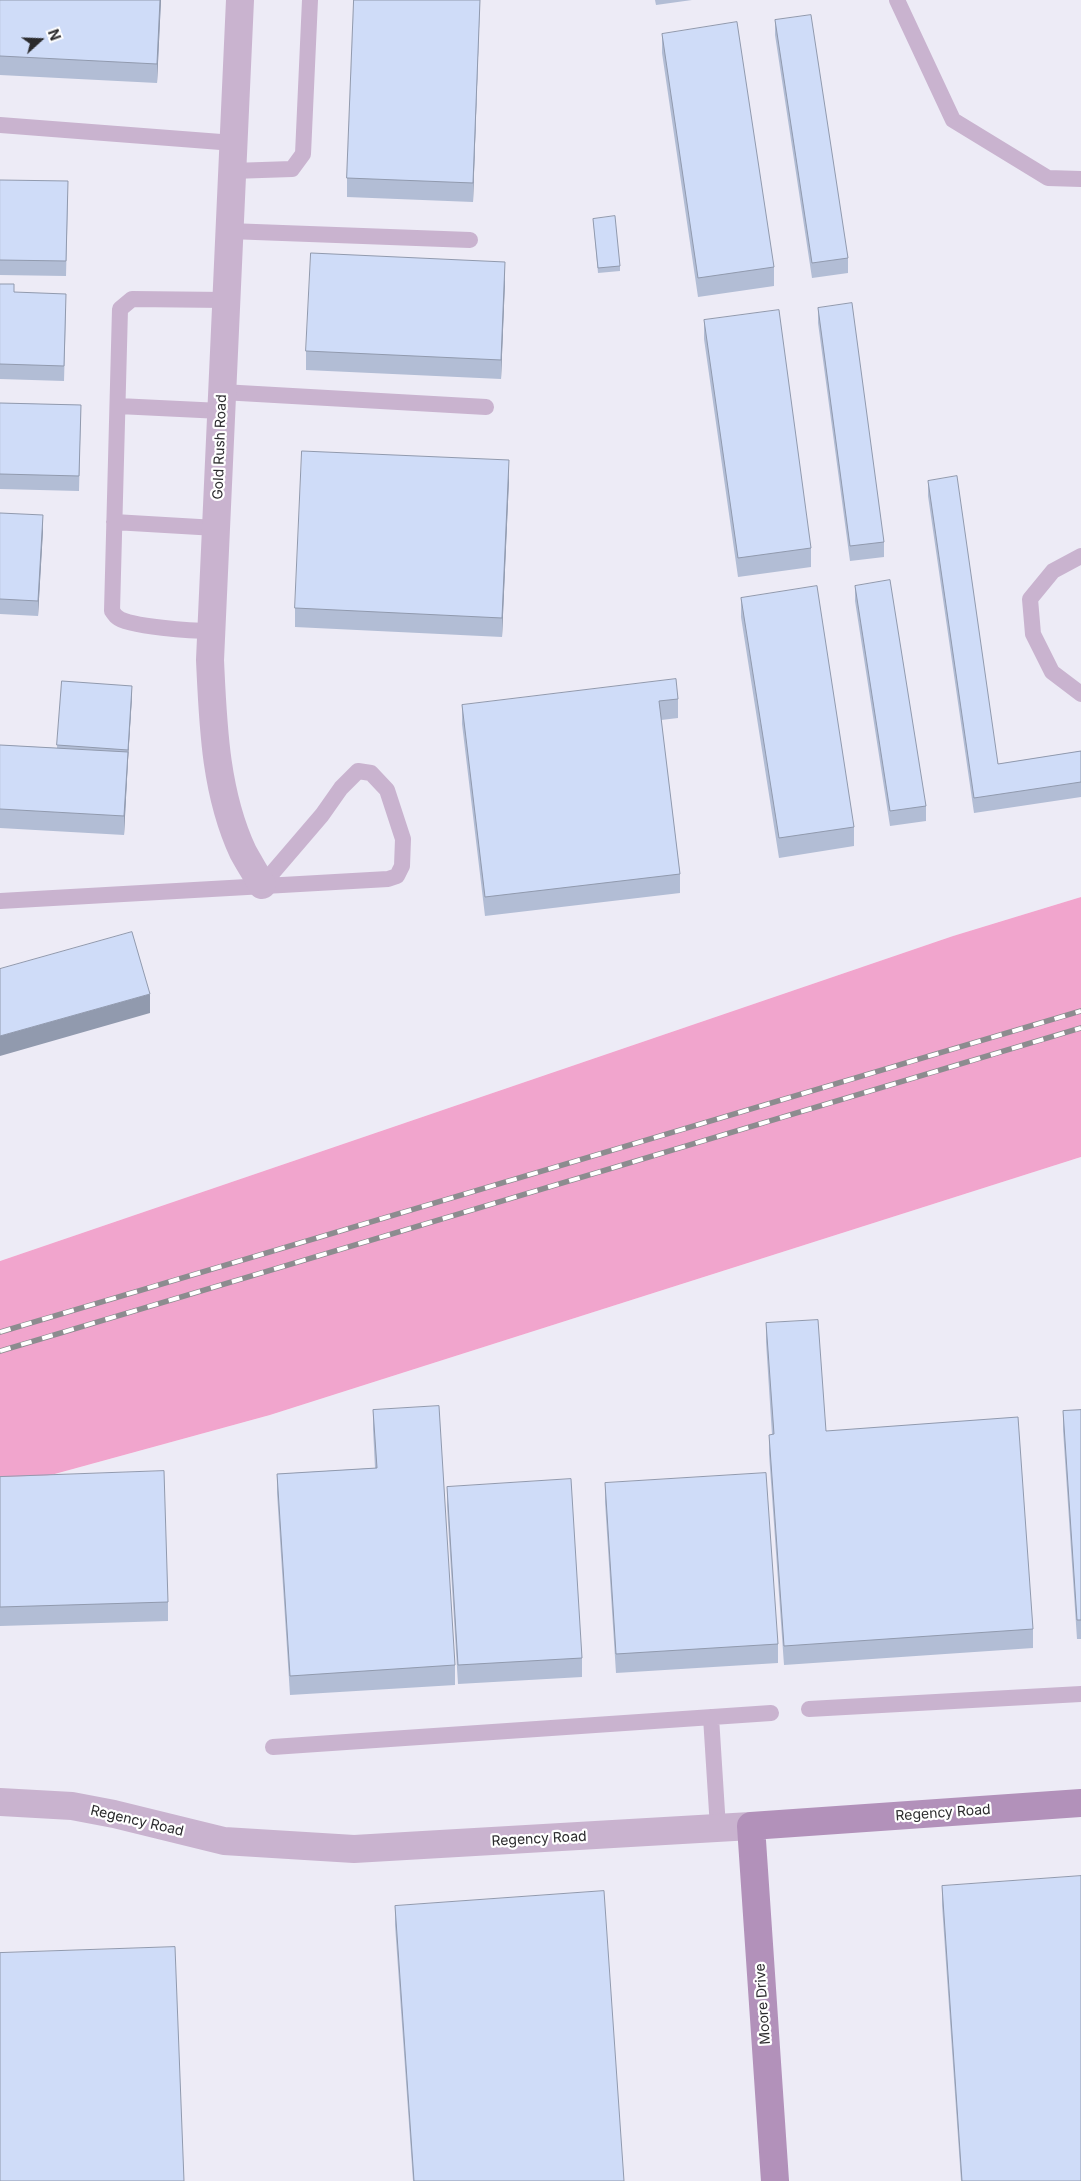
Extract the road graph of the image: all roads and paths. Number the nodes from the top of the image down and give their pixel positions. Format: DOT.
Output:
graph roads {
  1 [pos="240,0"];
  2 [pos="310,0"];
  3 [pos="897,0"];
  4 [pos="0,125"];
  5 [pos="234,143"];
  6 [pos="232,171"];
  7 [pos="1081,180"];
  8 [pos="229,231"];
  9 [pos="470,240"];
  10 [pos="226,300"];
  11 [pos="222,402"];
  12 [pos="118,406"];
  13 [pos="486,407"];
  14 [pos="114,522"];
  15 [pos="216,528"];
  16 [pos="1081,556"];
  17 [pos="212,631"];
  18 [pos="1081,694"];
  19 [pos="262,885"];
  20 [pos="0,901"];
  21 [pos="1081,1694"];
  22 [pos="809,1709"];
  23 [pos="771,1713"];
  24 [pos="711,1717"];
  25 [pos="272,1747"];
  26 [pos="0,1802"];
  27 [pos="1081,1803"];
  28 [pos="750,1826"];
  29 [pos="718,1828"];
  30 [pos="775,2181"];
  1 -- 5 [label="street, Gold Rush Road"];
  2 -- 6 [label="lane"];
  3 -- 7 [label="lane"];
  4 -- 5 [label="lane"];
  5 -- 6 [label="street, Gold Rush Road"];
  6 -- 8 [label="street, Gold Rush Road"];
  8 -- 9 [label="lane"];
  8 -- 10 [label="street, Gold Rush Road"];
  10 -- 11 [label="street, Gold Rush Road"];
  10 -- 12 [label="lane"];
  11 -- 12 [label="lane"];
  11 -- 13 [label="lane"];
  11 -- 15 [label="street, Gold Rush Road"];
  12 -- 14 [label="lane"];
  14 -- 15 [label="lane"];
  14 -- 17 [label="lane"];
  15 -- 17 [label="street, Gold Rush Road"];
  16 -- 18 [label="lane"];
  17 -- 19 [label="street, Gold Rush Road"];
  19 -- 19 [label="lane"];
  19 -- 20 [label="lane"];
  21 -- 22 [label="lane"];
  23 -- 24 [label="lane"];
  24 -- 25 [label="lane"];
  24 -- 29 [label="lane"];
  26 -- 29 [label="street, Regency Road"];
  27 -- 28 [label="street, Regency Road"];
  28 -- 29 [label="street, Regency Road"];
  28 -- 30 [label="street, Moore Drive"];
}
